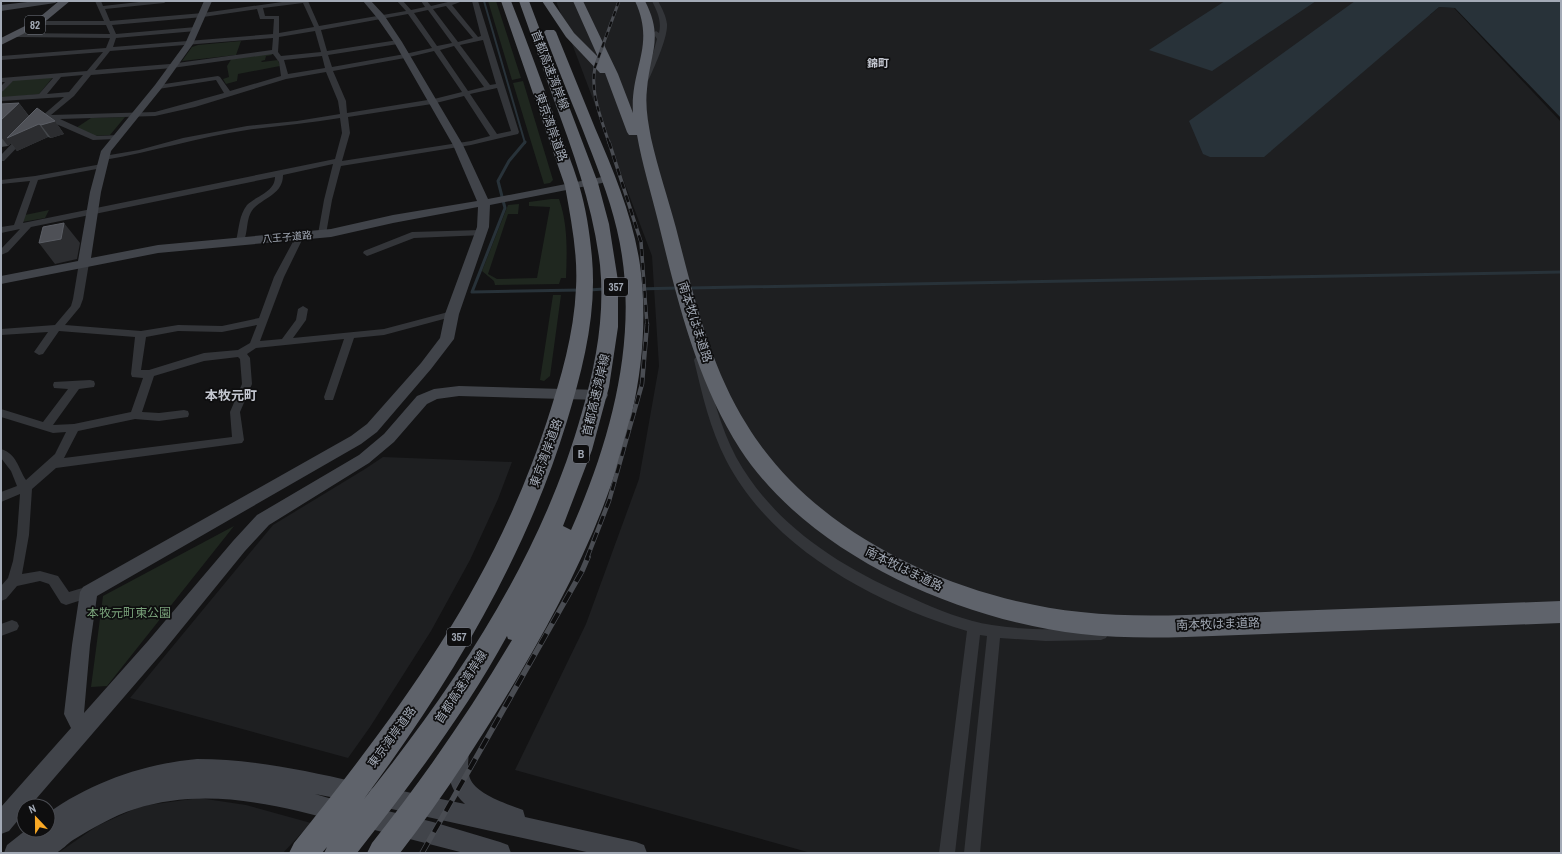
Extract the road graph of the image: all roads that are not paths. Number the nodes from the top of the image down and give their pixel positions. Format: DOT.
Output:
graph roads {
  1 [pos="56,1"];
  2 [pos="65,1"];
  3 [pos="98,1"];
  4 [pos="164,1"];
  5 [pos="208,1"];
  6 [pos="303,1"];
  7 [pos="367,1"];
  8 [pos="400,1"];
  9 [pos="424,1"];
  10 [pos="460,1"];
  11 [pos="475,1"];
  12 [pos="506,1"];
  13 [pos="524,1"];
  14 [pos="531,1"];
  15 [pos="537,1"];
  16 [pos="547,1"];
  17 [pos="578,1"];
  18 [pos="637,1"];
  19 [pos="640,1"];
  20 [pos="652,1"];
  21 [pos="655,1"];
  22 [pos="449,3"];
  23 [pos="260,7"];
  24 [pos="1,8"];
  25 [pos="102,8"];
  26 [pos="430,8"];
  27 [pos="410,12"];
  28 [pos="203,15"];
  29 [pos="381,18"];
  30 [pos="38,23"];
  31 [pos="108,23"];
  32 [pos="196,29"];
  33 [pos="318,30"];
  34 [pos="17,35"];
  35 [pos="114,36"];
  36 [pos="276,36"];
  37 [pos="1,37"];
  38 [pos="481,38"];
  39 [pos="660,39"];
  40 [pos="1,42"];
  41 [pos="398,42"];
  42 [pos="189,44"];
  43 [pos="456,44"];
  44 [pos="436,49"];
  45 [pos="108,50"];
  46 [pos="275,52"];
  47 [pos="324,54"];
  48 [pos="405,56"];
  49 [pos="1,58"];
  50 [pos="280,58"];
  51 [pos="173,65"];
  52 [pos="329,70"];
  53 [pos="88,73"];
  54 [pos="59,75"];
  55 [pos="285,77"];
  56 [pos="11,79"];
  57 [pos="1,80"];
  58 [pos="499,85"];
  59 [pos="158,87"];
  60 [pos="489,88"];
  61 [pos="1,90"];
  62 [pos="71,94"];
  63 [pos="228,94"];
  64 [pos="466,94"];
  65 [pos="41,96"];
  66 [pos="1,99"];
  67 [pos="432,101"];
  68 [pos="133,116"];
  69 [pos="342,116"];
  70 [pos="44,117"];
  71 [pos="52,117"];
  72 [pos="30,118"];
  73 [pos="116,137"];
  74 [pos="494,137"];
  75 [pos="458,145"];
  76 [pos="1,159"];
  77 [pos="103,162"];
  78 [pos="338,163"];
  79 [pos="279,174"];
  80 [pos="35,178"];
  81 [pos="602,180"];
  82 [pos="1,182"];
  83 [pos="572,186"];
  84 [pos="663,192"];
  85 [pos="496,201"];
  86 [pos="92,212"];
  87 [pos="29,224"];
  88 [pos="18,226"];
  89 [pos="1,230"];
  90 [pos="481,233"];
  91 [pos="322,234"];
  92 [pos="300,236"];
  93 [pos="240,241"];
  94 [pos="1,252"];
  95 [pos="367,253"];
  96 [pos="84,263"];
  97 [pos="1,280"];
  98 [pos="303,309"];
  99 [pos="452,314"];
  100 [pos="262,320"];
  101 [pos="57,328"];
  102 [pos="1,332"];
  103 [pos="141,334"];
  104 [pos="350,336"];
  105 [pos="285,342"];
  106 [pos="254,345"];
  107 [pos="39,352"];
  108 [pos="240,354"];
  109 [pos="150,374"];
  110 [pos="716,382"];
  111 [pos="90,384"];
  112 [pos="58,385"];
  113 [pos="76,385"];
  114 [pos="565,394"];
  115 [pos="601,395"];
  116 [pos="329,396"];
  117 [pos="1,413"];
  118 [pos="184,414"];
  119 [pos="135,415"];
  120 [pos="46,426"];
  121 [pos="74,428"];
  122 [pos="1,453"];
  123 [pos="53,464"];
  124 [pos="26,487"];
  125 [pos="1,497"];
  126 [pos="562,536"];
  127 [pos="13,581"];
  128 [pos="89,592"];
  129 [pos="1,595"];
  130 [pos="1561,606"];
  131 [pos="1561,612"];
  132 [pos="1561,622"];
  133 [pos="974,627"];
  134 [pos="994,631"];
  135 [pos="83,729"];
  136 [pos="1,823"];
  137 [pos="56,825"];
  138 [pos="56,826"];
  139 [pos="556,834"];
  140 [pos="37,838"];
  141 [pos="45,838"];
  142 [pos="15,853"];
  143 [pos="37,853"];
  144 [pos="304,853"];
  145 [pos="339,853"];
  146 [pos="378,853"];
  147 [pos="382,853"];
  148 [pos="500,853"];
  149 [pos="636,853"];
  150 [pos="947,853"];
  151 [pos="972,853"];
  1 -- 24 [label="street"];
  1 -- 37 [label="main road, 82"];
  2 -- 30 [label="main road, 82"];
  3 -- 25 [label="street"];
  4 -- 25 [label="street"];
  5 -- 28 [label="street"];
  6 -- 23 [label="street"];
  6 -- 33 [label="street"];
  7 -- 29 [label="street"];
  8 -- 27 [label="street"];
  9 -- 26 [label="street"];
  10 -- 22 [label="street"];
  11 -- 38 [label="street"];
  12 -- 83 [label="highway, 東京湾岸道路 / 357"];
  13 -- 145 [label="highway, 首都高速湾岸線 / B"];
  14 -- 81 [label="highway, 357"];
  15 -- 147 [label="highway, 首都高速湾岸線 / B"];
  16 -- 84 [label="highway"];
  17 -- 110 [label="highway"];
  18 -- 39 [label="street"];
  19 -- 110 [label="highway, 南本牧はま道路"];
  20 -- 84 [label="highway, 南本牧はま道路"];
  21 -- 39 [label="street"];
  22 -- 26 [label="street"];
  22 -- 38 [label="street"];
  23 -- 28 [label="street"];
  23 -- 36 [label="street"];
  25 -- 31 [label="street"];
  26 -- 27 [label="street"];
  26 -- 43 [label="street"];
  27 -- 29 [label="street"];
  27 -- 44 [label="street"];
  28 -- 31 [label="street"];
  28 -- 32 [label="street"];
  29 -- 33 [label="street"];
  29 -- 41 [label="street"];
  30 -- 31 [label="street"];
  30 -- 34 [label="main road, 82"];
  31 -- 35 [label="street"];
  32 -- 35 [label="street"];
  32 -- 42 [label="street"];
  33 -- 36 [label="street"];
  33 -- 47 [label="street"];
  34 -- 35 [label="street"];
  34 -- 40 [label="main road, 82"];
  35 -- 45 [label="street"];
  36 -- 42 [label="street"];
  36 -- 46 [label="street"];
  38 -- 43 [label="street"];
  38 -- 58 [label="street"];
  39 -- 133 [label="street"];
  41 -- 47 [label="street"];
  41 -- 48 [label="street"];
  42 -- 45 [label="street"];
  42 -- 51 [label="street"];
  43 -- 44 [label="street"];
  43 -- 60 [label="street"];
  44 -- 48 [label="street"];
  44 -- 64 [label="street"];
  45 -- 49 [label="street"];
  45 -- 53 [label="street"];
  46 -- 50 [label="street"];
  46 -- 51 [label="street"];
  47 -- 50 [label="street"];
  47 -- 52 [label="street"];
  48 -- 52 [label="street"];
  48 -- 67 [label="street"];
  50 -- 55 [label="street"];
  51 -- 53 [label="street"];
  51 -- 59 [label="street"];
  52 -- 55 [label="street"];
  52 -- 69 [label="street"];
  53 -- 54 [label="street"];
  53 -- 62 [label="street"];
  54 -- 56 [label="street"];
  54 -- 65 [label="street"];
  55 -- 63 [label="street"];
  56 -- 57 [label="street"];
  56 -- 61 [label="street"];
  58 -- 60 [label="street"];
  58 -- 74 [label="street"];
  59 -- 63 [label="street"];
  59 -- 68 [label="street"];
  60 -- 64 [label="street"];
  62 -- 65 [label="street"];
  62 -- 70 [label="street"];
  63 -- 68 [label="street"];
  64 -- 67 [label="street"];
  64 -- 74 [label="street"];
  65 -- 66 [label="street"];
  67 -- 69 [label="street"];
  67 -- 75 [label="street"];
  68 -- 71 [label="street"];
  68 -- 73 [label="street"];
  69 -- 77 [label="street"];
  69 -- 78 [label="street"];
  70 -- 71 [label="street"];
  70 -- 72 [label="street"];
  70 -- 76 [label="street"];
  71 -- 73 [label="street"];
  73 -- 77 [label="street"];
  74 -- 75 [label="street"];
  75 -- 78 [label="street"];
  75 -- 85 [label="street"];
  77 -- 80 [label="street"];
  77 -- 86 [label="street"];
  78 -- 79 [label="street"];
  78 -- 91 [label="street"];
  79 -- 86 [label="street"];
  79 -- 93 [label="street"];
  80 -- 82 [label="street"];
  80 -- 88 [label="street"];
  81 -- 83 [label="street, 八王子道路"];
  81 -- 115 [label="highway, 357"];
  83 -- 85 [label="street, 八王子道路"];
  83 -- 114 [label="highway, 東京湾岸道路 / 357"];
  84 -- 130 [label="highway, 南本牧はま道路"];
  85 -- 90 [label="street"];
  85 -- 91 [label="street, 八王子道路"];
  86 -- 87 [label="street"];
  86 -- 96 [label="street"];
  87 -- 88 [label="street"];
  87 -- 94 [label="street"];
  88 -- 89 [label="street"];
  90 -- 95 [label="street"];
  90 -- 99 [label="street"];
  91 -- 92 [label="street, 八王子道路"];
  92 -- 93 [label="street, 八王子道路"];
  92 -- 100 [label="street"];
  93 -- 96 [label="street, 八王子道路"];
  96 -- 97 [label="street, 八王子道路"];
  96 -- 101 [label="street"];
  98 -- 105 [label="street"];
  99 -- 104 [label="street"];
  99 -- 128 [label="street"];
  100 -- 103 [label="street"];
  100 -- 106 [label="street"];
  101 -- 102 [label="street"];
  101 -- 103 [label="street"];
  101 -- 107 [label="street"];
  103 -- 109 [label="street"];
  104 -- 105 [label="street"];
  104 -- 116 [label="street"];
  105 -- 106 [label="street"];
  106 -- 108 [label="street"];
  108 -- 109 [label="street"];
  108 -- 123 [label="street"];
  109 -- 119 [label="street"];
  110 -- 131 [label="highway, 南本牧はま道路"];
  111 -- 113 [label="street"];
  112 -- 113 [label="street"];
  113 -- 120 [label="street"];
  114 -- 115 [label="street"];
  114 -- 135 [label="street"];
  114 -- 144 [label="highway, 東京湾岸道路 / 357"];
  115 -- 126 [label="highway, 357"];
  117 -- 120 [label="street"];
  118 -- 119 [label="street"];
  119 -- 121 [label="street"];
  120 -- 121 [label="street"];
  121 -- 123 [label="street"];
  122 -- 124 [label="street"];
  123 -- 124 [label="street"];
  124 -- 125 [label="street"];
  124 -- 127 [label="street"];
  126 -- 139 [label="street"];
  126 -- 146 [label="highway, 357"];
  127 -- 128 [label="street"];
  127 -- 129 [label="street"];
  128 -- 135 [label="street"];
  132 -- 134 [label="street"];
  133 -- 134 [label="street"];
  133 -- 150 [label="street"];
  134 -- 151 [label="street"];
  135 -- 136 [label="street"];
  137 -- 139 [label="street"];
  138 -- 148 [label="street"];
  139 -- 149 [label="street"];
  140 -- 142 [label="street"];
  141 -- 143 [label="street"];
}
